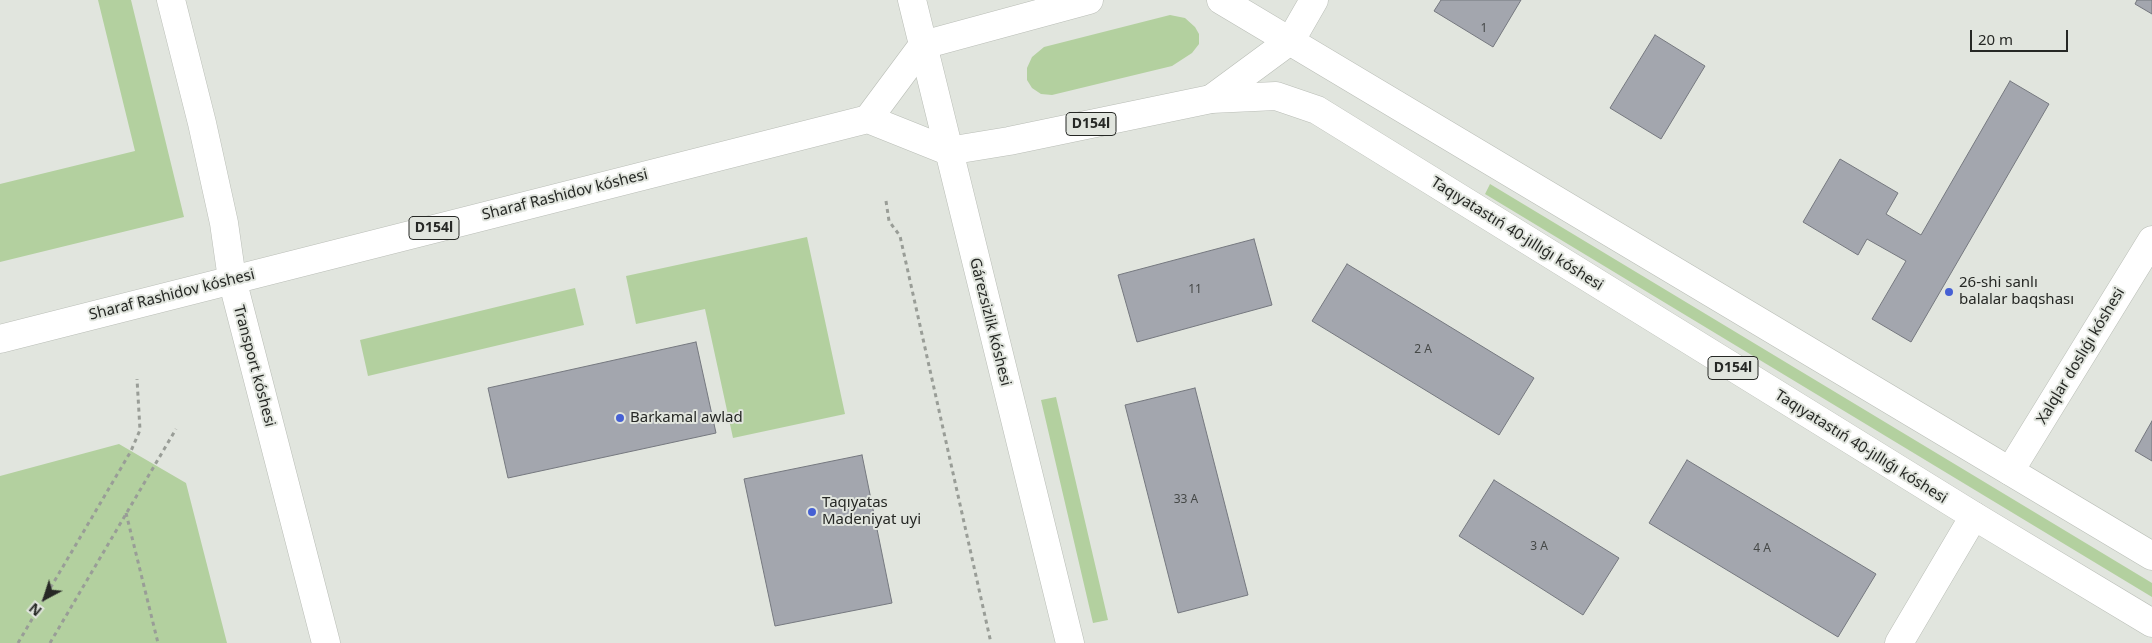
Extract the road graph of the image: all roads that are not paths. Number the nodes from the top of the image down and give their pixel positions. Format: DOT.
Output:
graph roads {
  1 [pos="171,0"];
  2 [pos="912,0"];
  3 [pos="1088,0"];
  4 [pos="1221,0"];
  5 [pos="1314,0"];
  6 [pos="1290,40"];
  7 [pos="923,45"];
  8 [pos="1211,99"];
  9 [pos="868,119"];
  10 [pos="948,151"];
  11 [pos="2152,240"];
  12 [pos="232,279"];
  13 [pos="0,339"];
  14 [pos="2010,471"];
  15 [pos="1974,516"];
  16 [pos="2152,556"];
  17 [pos="2152,623"];
  18 [pos="326,643"];
  19 [pos="1070,643"];
  20 [pos="1899,643"];
  1 -- 12 [label="main road, Transport kóshesi"];
  2 -- 7 [label="main road, Gárezsizlik kóshesi"];
  3 -- 7 [label="main road"];
  4 -- 6 [label="main road"];
  5 -- 6 [label="main road"];
  6 -- 8 [label="main road"];
  6 -- 14 [label="main road"];
  7 -- 9 [label="main road"];
  7 -- 10 [label="main road, Gárezsizlik kóshesi"];
  8 -- 10 [label="main road, D154l"];
  8 -- 15 [label="main road, Taqıyatastıń 40-jıllıǵı kóshesi / D154l"];
  9 -- 10 [label="main road"];
  9 -- 12 [label="main road, Sharaf Rashidov kóshesi / D154l"];
  10 -- 19 [label="main road, Gárezsizlik kóshesi"];
  11 -- 14 [label="main road, Xalqlar doslıǵı kóshesi"];
  12 -- 13 [label="main road, Sharaf Rashidov kóshesi / D154l"];
  12 -- 18 [label="main road, Transport kóshesi"];
  14 -- 16 [label="main road"];
  15 -- 17 [label="main road, Taqıyatastıń 40-jıllıǵı kóshesi / D154l"];
  15 -- 20 [label="main road"];
}
